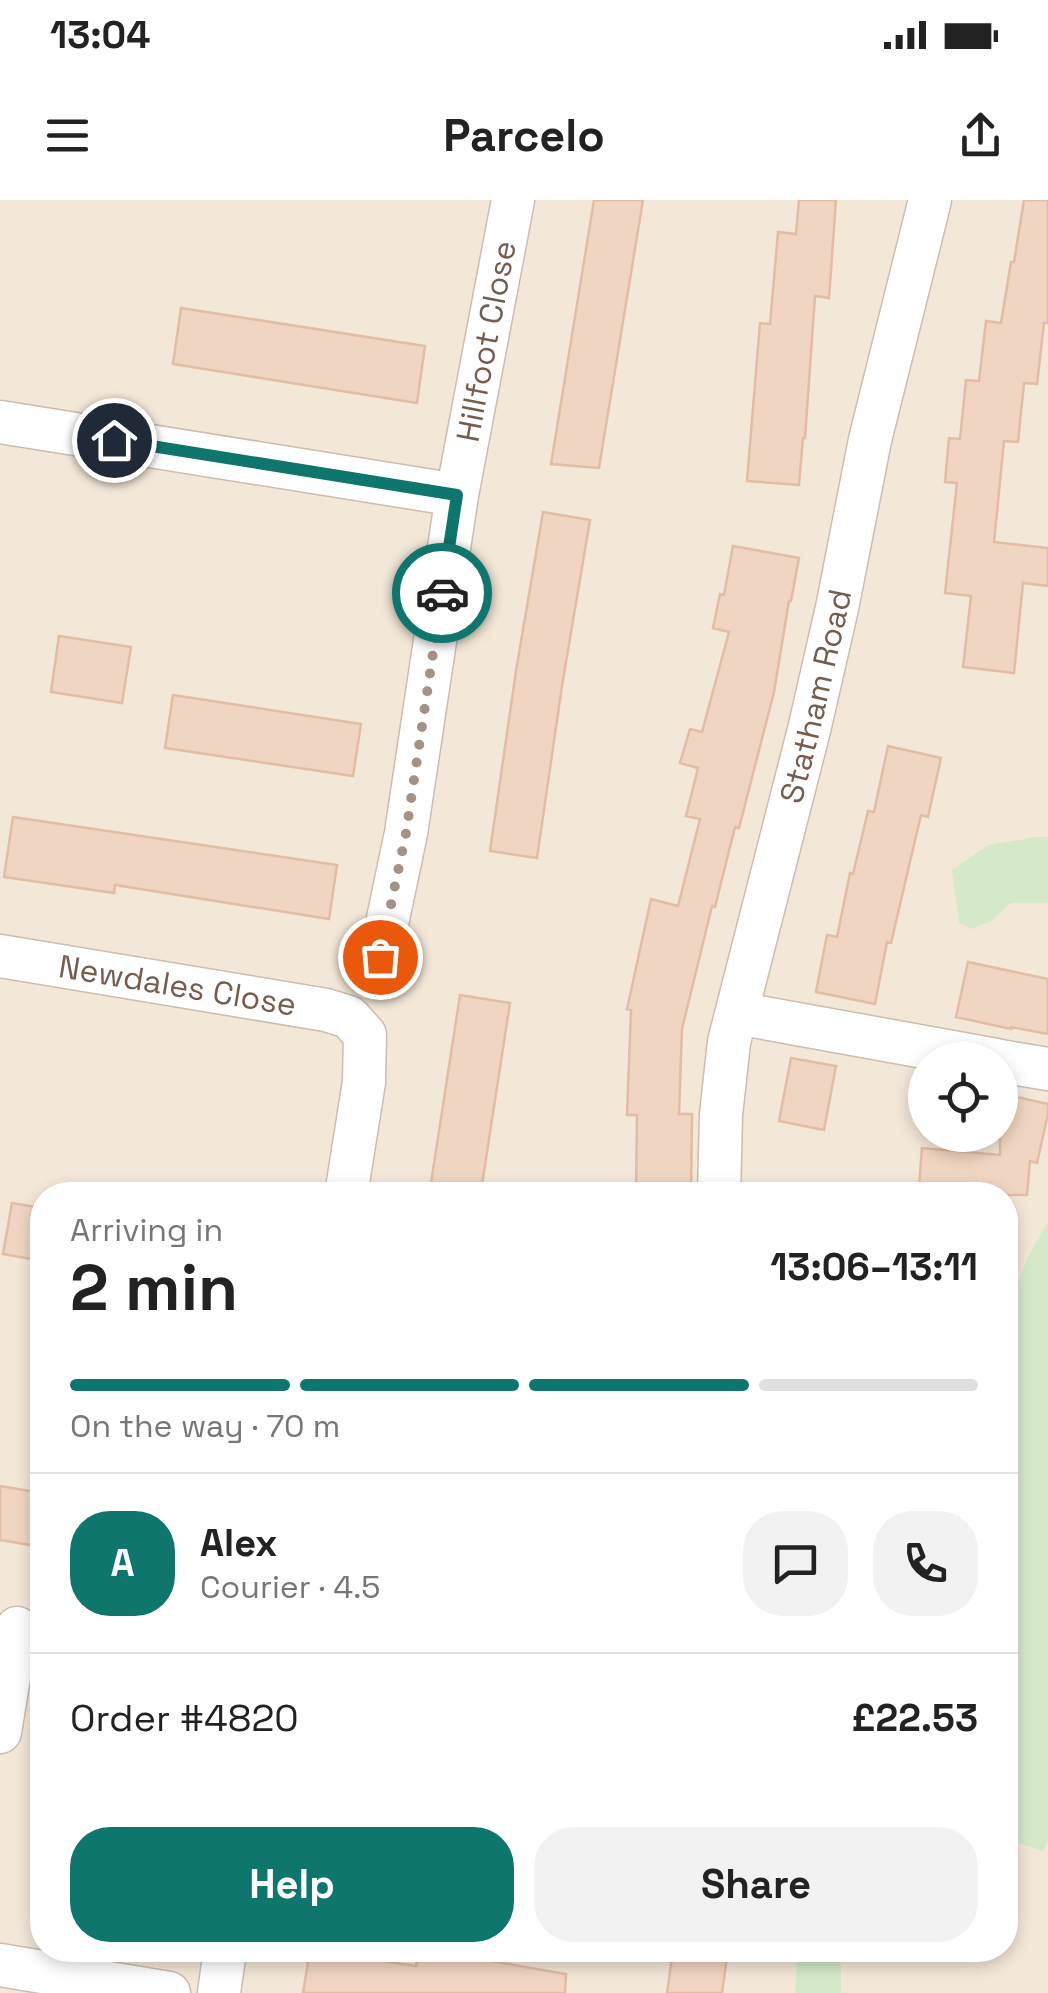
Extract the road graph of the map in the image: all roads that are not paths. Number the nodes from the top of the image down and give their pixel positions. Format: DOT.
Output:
graph roads {
  1 [pos="513,200"];
  2 [pos="930,200"];
  3 [pos="0,422"];
  4 [pos="457,495"];
  5 [pos="0,956"];
  6 [pos="380,957"];
  7 [pos="737,1012"];
  8 [pos="908,1043"];
  9 [pos="1018,1064"];
  10 [pos="1048,1069"];
  11 [pos="348,1182"];
  12 [pos="719,1182"];
  13 [pos="20,1628"];
  14 [pos="0,1732"];
  15 [pos="224,1962"];
  16 [pos="0,1965"];
  17 [pos="170,1993"];
  18 [pos="219,1993"];
  1 -- 4 [label="street, Hillfoot Close"];
  2 -- 7 [label="street, Statham Road"];
  3 -- 4 [label="street"];
  4 -- 6 [label="street, Hillfoot Close"];
  5 -- 11 [label="street, Newdales Close"];
  7 -- 8 [label="street"];
  7 -- 12 [label="street, Statham Road"];
  9 -- 10 [label="street"];
  13 -- 14 [label="street"];
  15 -- 18 [label="street"];
  16 -- 17 [label="street"];
}
